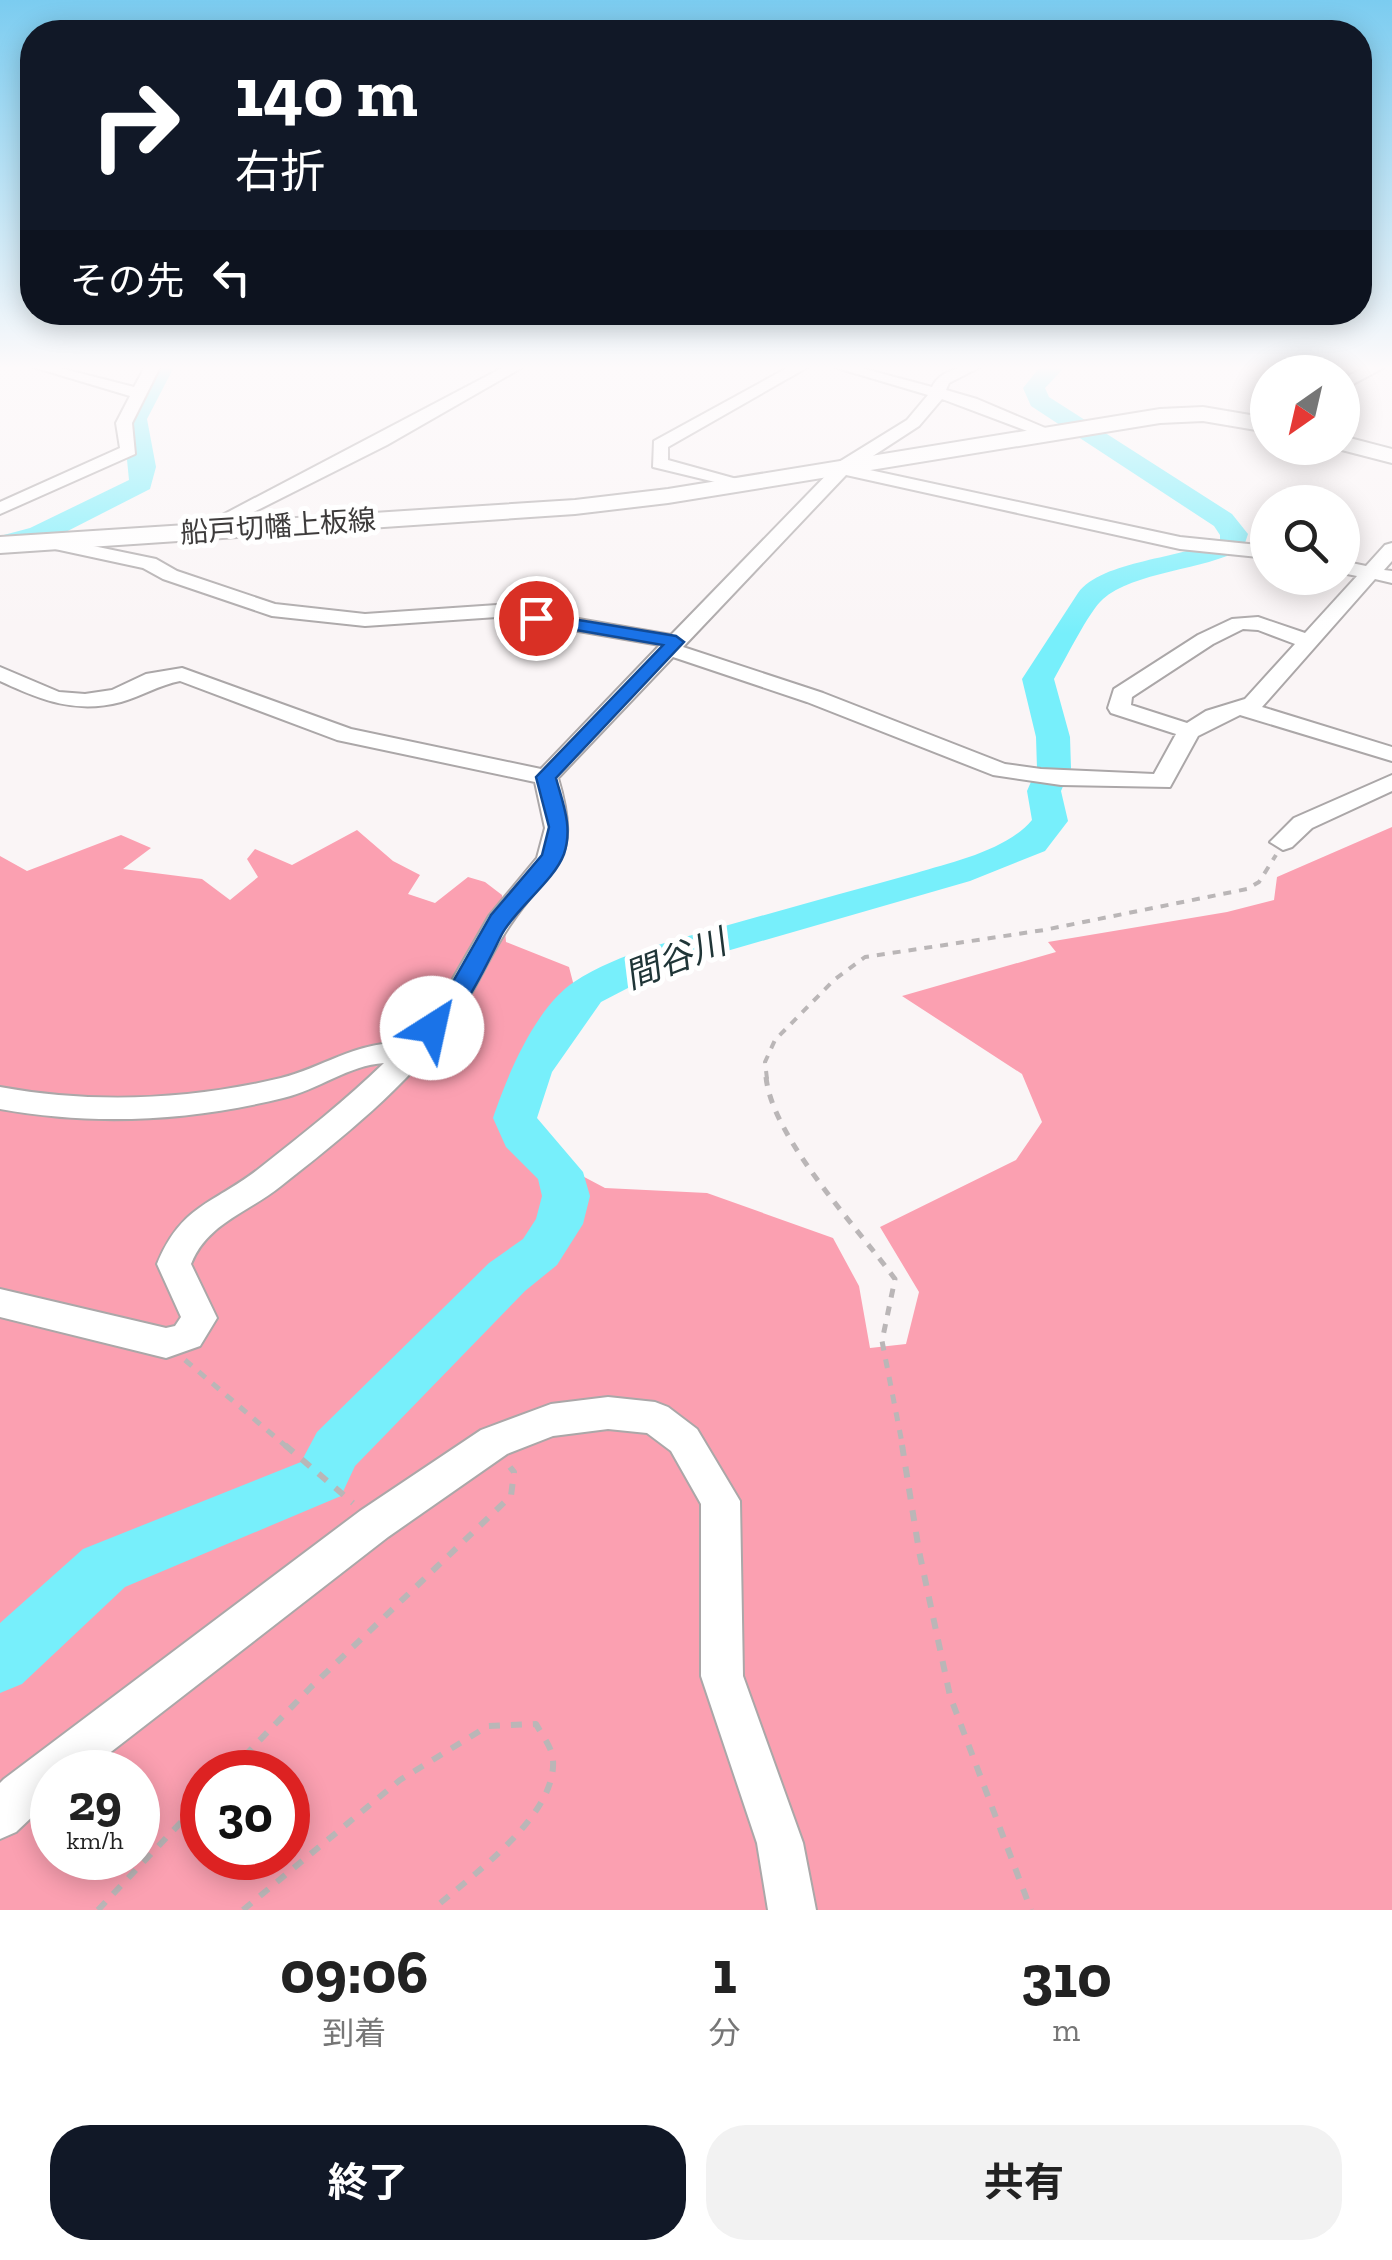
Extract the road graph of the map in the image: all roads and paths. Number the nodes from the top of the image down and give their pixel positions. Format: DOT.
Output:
graph roads {
  1 [pos="116,456"];
  2 [pos="351,456"];
  3 [pos="660,456"];
  4 [pos="862,456"];
  5 [pos="912,456"];
  6 [pos="844,468"];
  7 [pos="738,485"];
  8 [pos="0,509"];
  9 [pos="201,531"];
  10 [pos="60,540"];
  11 [pos="2,545"];
  12 [pos="1392,549"];
  13 [pos="1250,550"];
  14 [pos="1360,570"];
  15 [pos="1370,572"];
  16 [pos="1392,577"];
  17 [pos="1310,643"];
  18 [pos="672,645"];
  19 [pos="0,672"];
  20 [pos="1244,710"];
  21 [pos="1190,732"];
  22 [pos="1392,754"];
  23 [pos="546,777"];
  24 [pos="1392,782"];
  25 [pos="1284,842"];
  26 [pos="413,1052"];
  27 [pos="0,1098"];
  28 [pos="0,1303"];
  29 [pos="166,1344"];
  30 [pos="494,1442"];
  31 [pos="330,1480"];
  32 [pos="250,1750"];
  33 [pos="0,1816"];
  34 [pos="180,1823"];
  35 [pos="98,1910"];
  36 [pos="243,1910"];
  37 [pos="432,1910"];
  38 [pos="792,1910"];
  39 [pos="1031,1910"];
  1 -- 8 [label="street"];
  2 -- 9 [label="street"];
  3 -- 7 [label="street"];
  4 -- 6 [label="street"];
  5 -- 6 [label="main road, 船戸切幡上板線"];
  6 -- 7 [label="main road, 船戸切幡上板線"];
  6 -- 13 [label="street"];
  6 -- 18 [label="street"];
  7 -- 9 [label="main road, 船戸切幡上板線"];
  9 -- 10 [label="main road, 船戸切幡上板線"];
  10 -- 11 [label="main road, 船戸切幡上板線"];
  10 -- 18 [label="street"];
  12 -- 15 [label="street"];
  14 -- 15 [label="street"];
  15 -- 16 [label="street"];
  15 -- 17 [label="street"];
  17 -- 20 [label="street"];
  17 -- 21 [label="street"];
  18 -- 21 [label="street"];
  18 -- 23 [label="street"];
  19 -- 23 [label="street"];
  20 -- 21 [label="street"];
  20 -- 22 [label="street"];
  23 -- 26 [label="street"];
  24 -- 25 [label="street"];
  25 -- 39 [label="path"];
  26 -- 27 [label="street"];
  26 -- 29 [label="street"];
  28 -- 29 [label="street"];
  29 -- 31 [label="path"];
  30 -- 32 [label="path"];
  30 -- 33 [label="street"];
  30 -- 38 [label="street"];
  34 -- 35 [label="path"];
  36 -- 37 [label="path"];
}
